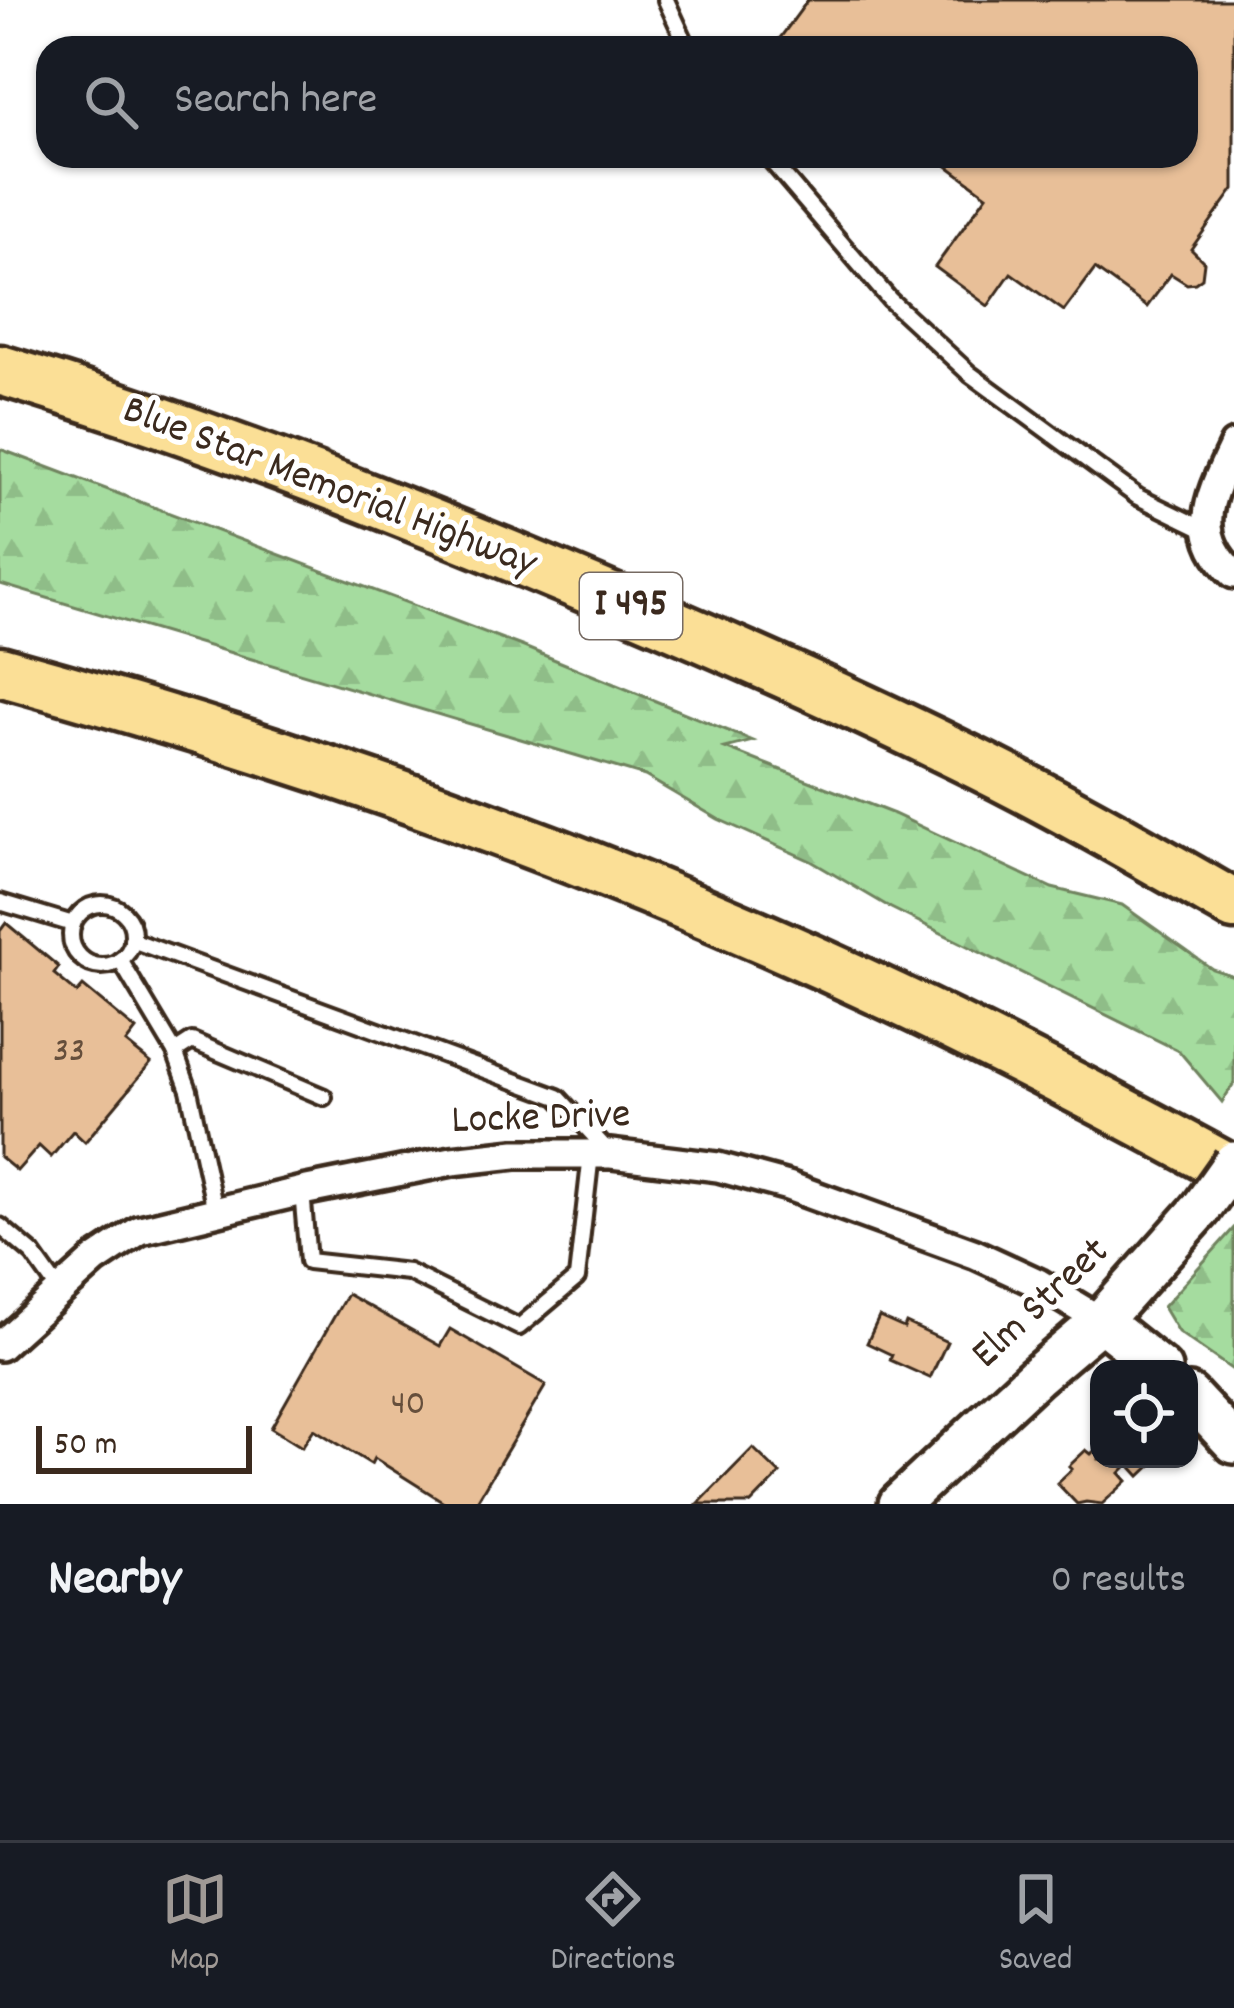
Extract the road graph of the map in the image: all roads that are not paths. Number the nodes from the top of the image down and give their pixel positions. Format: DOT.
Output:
graph roads {
  1 [pos="666,0"];
  2 [pos="682,36"];
  3 [pos="777,168"];
  4 [pos="0,370"];
  5 [pos="1234,445"];
  6 [pos="1208,531"];
  7 [pos="1234,574"];
  8 [pos="0,671"];
  9 [pos="0,902"];
  10 [pos="1234,905"];
  11 [pos="73,924"];
  12 [pos="132,940"];
  13 [pos="120,960"];
  14 [pos="175,1052"];
  15 [pos="324,1096"];
  16 [pos="601,1154"];
  17 [pos="1234,1162"];
  18 [pos="1234,1172"];
  19 [pos="302,1191"];
  20 [pos="215,1210"];
  21 [pos="0,1226"];
  22 [pos="60,1292"];
  23 [pos="1101,1321"];
  24 [pos="0,1346"];
  25 [pos="1150,1360"];
  26 [pos="1198,1405"];
  27 [pos="1234,1443"];
  28 [pos="899,1504"];
  1 -- 2 [label="lane"];
  3 -- 6 [label="lane"];
  4 -- 10 [label="highway, Blue Star Memorial Highway / I 495"];
  5 -- 6 [label="street"];
  6 -- 7 [label="street"];
  8 -- 18 [label="highway"];
  9 -- 11 [label="lane"];
  11 -- 12 [label="lane"];
  11 -- 13 [label="lane"];
  12 -- 13 [label="lane"];
  12 -- 16 [label="lane"];
  13 -- 14 [label="lane"];
  14 -- 15 [label="lane"];
  14 -- 20 [label="lane"];
  16 -- 19 [label="street, Locke Drive"];
  16 -- 19 [label="lane"];
  16 -- 23 [label="street, Locke Drive"];
  17 -- 23 [label="street, Elm Street, bridge"];
  19 -- 20 [label="street, Locke Drive"];
  20 -- 22 [label="street, Locke Drive"];
  21 -- 22 [label="lane"];
  22 -- 24 [label="street, Locke Drive"];
  23 -- 25 [label="street"];
  23 -- 28 [label="street, Elm Street"];
  26 -- 27 [label="street"];
}
